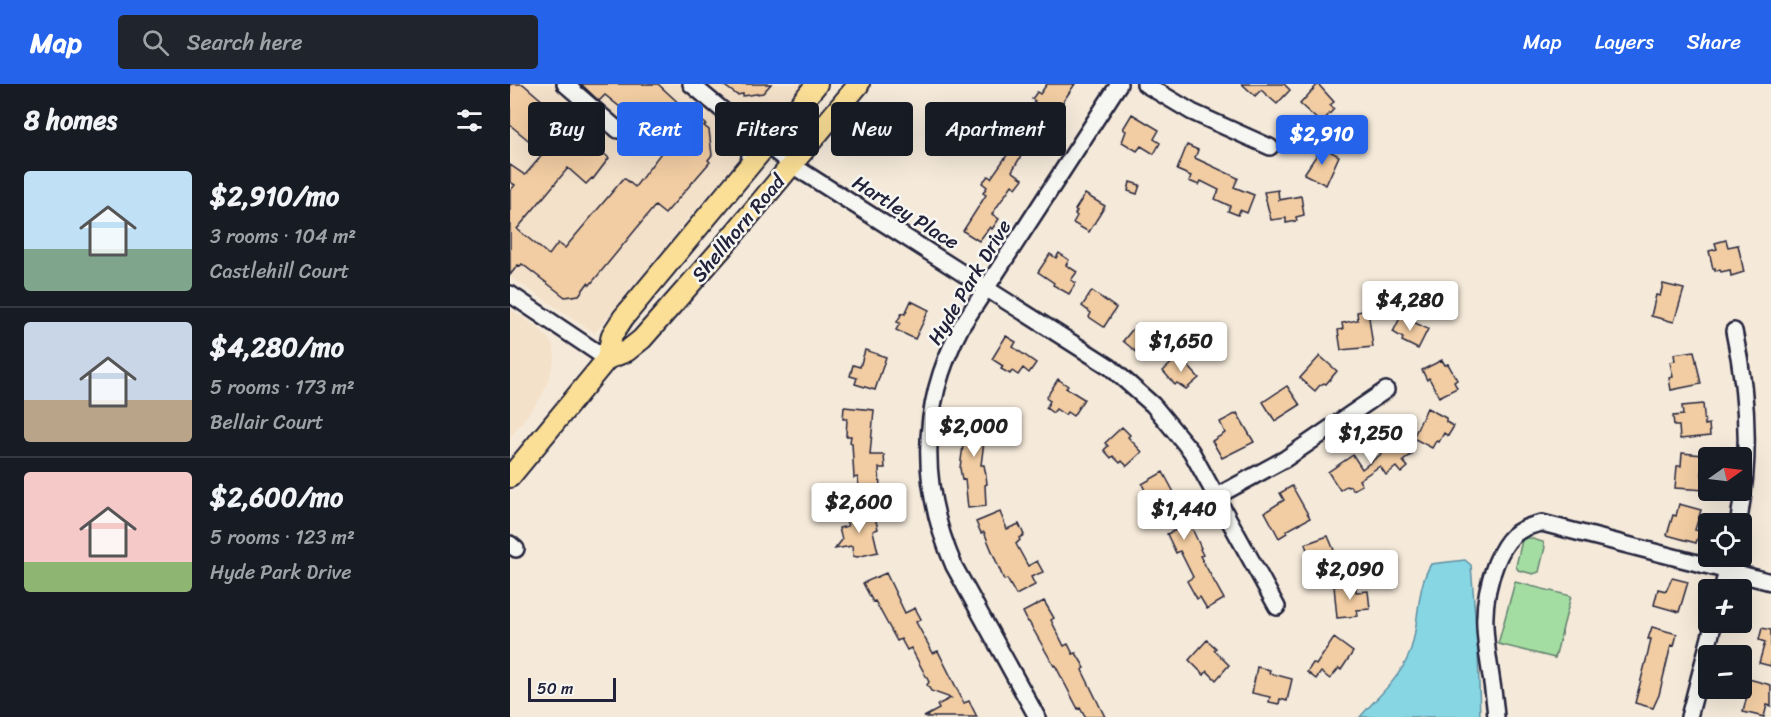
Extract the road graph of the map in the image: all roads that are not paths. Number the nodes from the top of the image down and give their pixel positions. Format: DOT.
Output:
graph roads {
  1 [pos="565,84"];
  2 [pos="691,84"];
  3 [pos="817,84"];
  4 [pos="859,84"];
  5 [pos="1119,84"];
  6 [pos="1145,84"];
  7 [pos="802,102"];
  8 [pos="715,104"];
  9 [pos="617,129"];
  10 [pos="1270,147"];
  11 [pos="752,156"];
  12 [pos="756,156"];
  13 [pos="781,156"];
  14 [pos="749,164"];
  15 [pos="792,165"];
  16 [pos="987,288"];
  17 [pos="510,294"];
  18 [pos="1734,331"];
  19 [pos="607,359"];
  20 [pos="1386,390"];
  21 [pos="510,477"];
  22 [pos="1217,496"];
  23 [pos="1740,513"];
  24 [pos="1698,557"];
  25 [pos="1736,567"];
  26 [pos="1771,582"];
  27 [pos="1277,607"];
  28 [pos="1710,633"];
  29 [pos="1036,717"];
  30 [pos="1496,717"];
  31 [pos="1689,717"];
  1 -- 9 [label="street"];
  2 -- 8 [label="street"];
  3 -- 7 [label="main road, Shellhorn Road"];
  4 -- 15 [label="main road, Shellhorn Road"];
  5 -- 16 [label="street, Hyde Park Drive"];
  6 -- 10 [label="street"];
  11 -- 14 [label="street"];
  12 -- 14 [label="main road, Shellhorn Road"];
  13 -- 15 [label="street, Hartley Place"];
  14 -- 19 [label="main road, Shellhorn Road"];
  15 -- 16 [label="street, Hartley Place"];
  15 -- 19 [label="main road, Shellhorn Road"];
  16 -- 22 [label="street, Hartley Place"];
  16 -- 29 [label="street, Hyde Park Drive"];
  17 -- 19 [label="street"];
  18 -- 23 [label="street"];
  19 -- 21 [label="main road, Shellhorn Road"];
  20 -- 22 [label="street"];
  22 -- 27 [label="street, Hartley Place"];
  24 -- 30 [label="street"];
  25 -- 26 [label="street"];
  28 -- 31 [label="street"];
}
